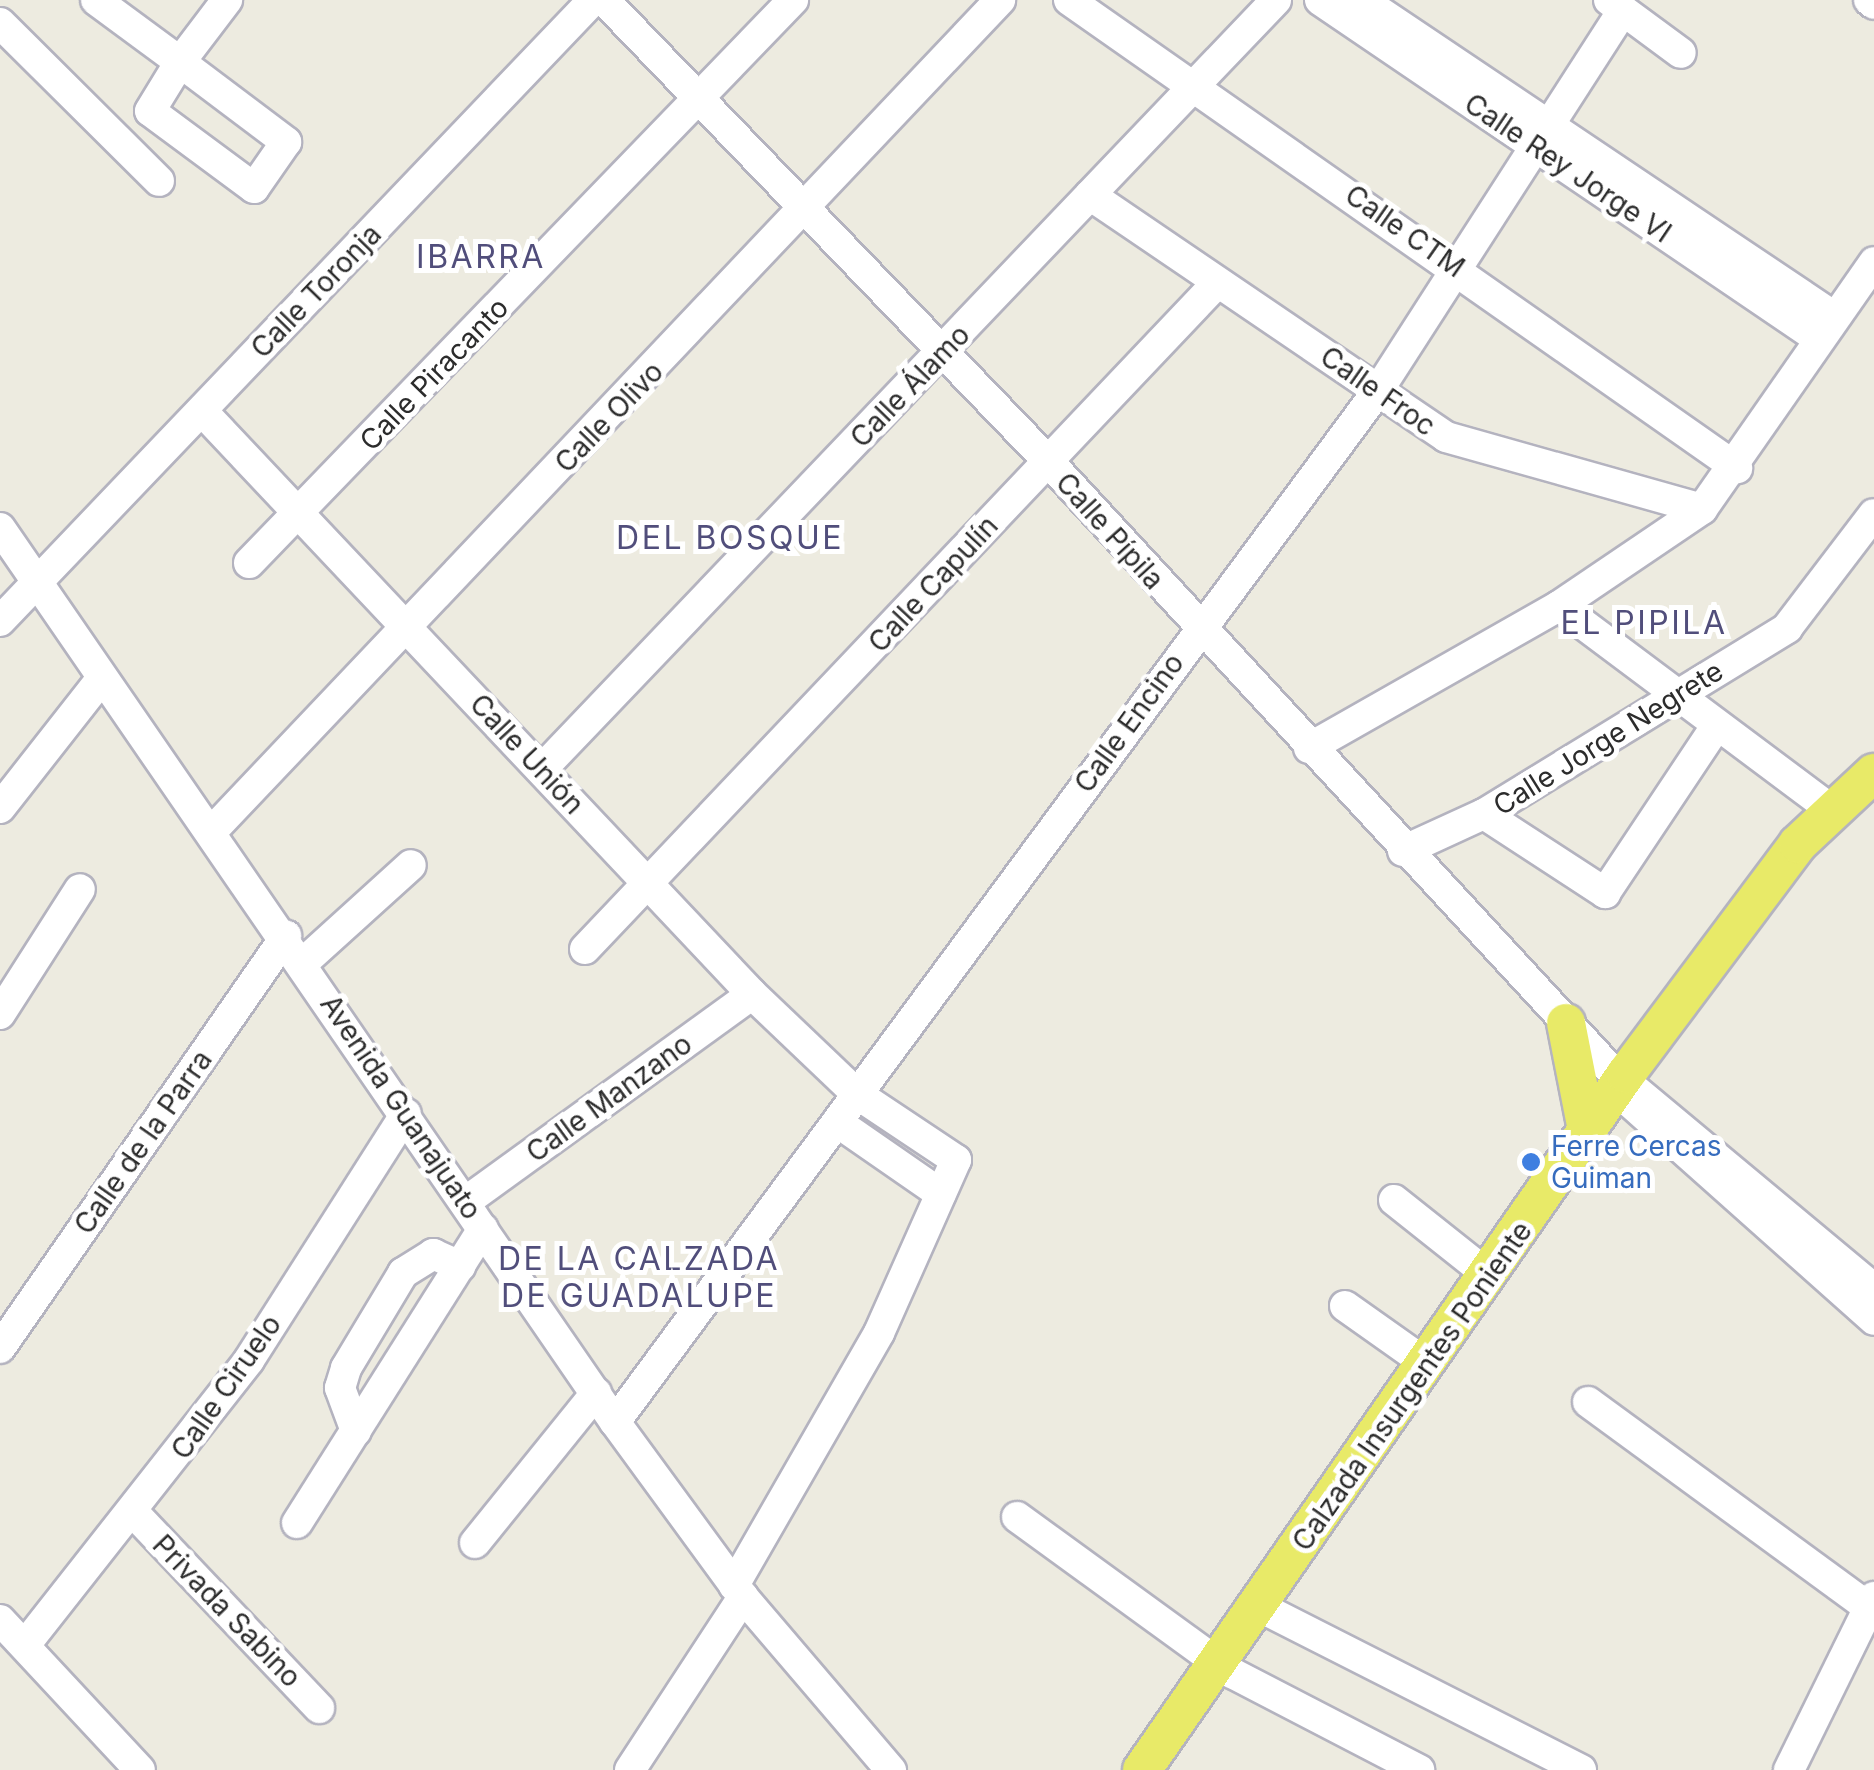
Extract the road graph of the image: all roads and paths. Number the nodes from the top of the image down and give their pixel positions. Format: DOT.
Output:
graph roads {
  1 [pos="96,0"];
  2 [pos="227,0"];
  3 [pos="593,0"];
  4 [pos="604,0"];
  5 [pos="793,0"];
  6 [pos="1000,0"];
  7 [pos="1069,0"];
  8 [pos="1276,0"];
  9 [pos="1320,0"];
  10 [pos="1362,0"];
  11 [pos="1616,5"];
  12 [pos="0,23"];
  13 [pos="1681,53"];
  14 [pos="1199,88"];
  15 [pos="700,96"];
  16 [pos="1542,136"];
  17 [pos="160,181"];
  18 [pos="1090,196"];
  19 [pos="806,214"];
  20 [pos="1874,262"];
  21 [pos="1458,269"];
  22 [pos="1217,282"];
  23 [pos="1825,326"];
  24 [pos="939,357"];
  25 [pos="1378,389"];
  26 [pos="202,411"];
  27 [pos="1048,461"];
  28 [pos="1737,468"];
  29 [pos="1702,509"];
  30 [pos="300,512"];
  31 [pos="1874,514"];
  32 [pos="0,528"];
  33 [pos="249,563"];
  34 [pos="35,579"];
  35 [pos="1559,606"];
  36 [pos="0,621"];
  37 [pos="408,626"];
  38 [pos="1198,629"];
  39 [pos="102,678"];
  40 [pos="1680,694"];
  41 [pos="1717,726"];
  42 [pos="1309,748"];
  43 [pos="542,769"];
  44 [pos="1874,773"];
  45 [pos="1874,803"];
  46 [pos="0,808"];
  47 [pos="1830,810"];
  48 [pos="1484,814"];
  49 [pos="213,830"];
  50 [pos="1403,851"];
  51 [pos="411,865"];
  52 [pos="649,886"];
  53 [pos="80,889"];
  54 [pos="1751,924"];
  55 [pos="286,936"];
  56 [pos="585,949"];
  57 [pos="304,962"];
  58 [pos="752,994"];
  59 [pos="2,1008"];
  60 [pos="1566,1024"];
  61 [pos="1624,1085"];
  62 [pos="857,1094"];
  63 [pos="406,1114"];
  64 [pos="836,1122"];
  65 [pos="1587,1130"];
  66 [pos="1559,1187"];
  67 [pos="941,1194"];
  68 [pos="1394,1200"];
  69 [pos="465,1202"];
  70 [pos="484,1229"];
  71 [pos="460,1266"];
  72 [pos="1487,1274"];
  73 [pos="1874,1288"];
  74 [pos="1346,1306"];
  75 [pos="1874,1320"];
  76 [pos="0,1348"];
  77 [pos="1427,1364"];
  78 [pos="596,1393"];
  79 [pos="1588,1402"];
  80 [pos="615,1422"];
  81 [pos="356,1430"];
  82 [pos="134,1514"];
  83 [pos="1017,1517"];
  84 [pos="297,1522"];
  85 [pos="476,1543"];
  86 [pos="739,1591"];
  87 [pos="1872,1603"];
  88 [pos="1267,1611"];
  89 [pos="0,1620"];
  90 [pos="25,1645"];
  91 [pos="1227,1669"];
  92 [pos="319,1708"];
  93 [pos="140,1770"];
  94 [pos="630,1770"];
  95 [pos="891,1770"];
  96 [pos="1142,1770"];
  97 [pos="1164,1770"];
  98 [pos="1419,1770"];
  99 [pos="1581,1770"];
  100 [pos="1788,1770"];
  1 -- 2 [label="street"];
  3 -- 26 [label="street, Calle Toronja"];
  4 -- 15 [label="street, Calle Pípila"];
  5 -- 15 [label="street, Calle Piracanto"];
  6 -- 19 [label="street, Calle Olivo"];
  7 -- 14 [label="street, Calle CTM"];
  8 -- 14 [label="street, Calle Álamo"];
  9 -- 16 [label="street, Calle Rey Jorge VI"];
  10 -- 16 [label="street, Calle Rey Jorge VI"];
  11 -- 13 [label="street"];
  11 -- 16 [label="street, Calle Encino"];
  12 -- 17 [label="street"];
  14 -- 18 [label="street, Calle Álamo"];
  14 -- 21 [label="street, Calle CTM"];
  15 -- 19 [label="street, Calle Pípila"];
  15 -- 30 [label="street, Calle Piracanto"];
  16 -- 21 [label="street, Calle Encino"];
  16 -- 23 [label="street, Calle Rey Jorge VI"];
  18 -- 22 [label="street, Calle Froc"];
  18 -- 24 [label="street, Calle Álamo"];
  19 -- 24 [label="street, Calle Pípila"];
  19 -- 37 [label="street, Calle Olivo"];
  20 -- 23 [label="street"];
  21 -- 25 [label="street, Calle Encino"];
  21 -- 28 [label="street, Calle CTM"];
  22 -- 25 [label="street, Calle Froc"];
  22 -- 27 [label="street, Calle Capulín"];
  23 -- 28 [label="street"];
  24 -- 27 [label="street, Calle Pípila"];
  24 -- 43 [label="street, Calle Álamo"];
  25 -- 29 [label="street, Calle Froc"];
  25 -- 38 [label="street, Calle Encino"];
  26 -- 30 [label="street, Calle Unión"];
  26 -- 34 [label="street, Calle Toronja"];
  27 -- 38 [label="street, Calle Pípila"];
  27 -- 52 [label="street, Calle Capulín"];
  28 -- 29 [label="street"];
  29 -- 35 [label="street"];
  30 -- 33 [label="street, Calle Piracanto"];
  30 -- 37 [label="street, Calle Unión"];
  31 -- 40 [label="street, Calle Jorge Negrete"];
  32 -- 34 [label="street, Avenida Guanajuato"];
  34 -- 36 [label="street, Calle Toronja"];
  34 -- 39 [label="street, Avenida Guanajuato"];
  35 -- 40 [label="street"];
  35 -- 42 [label="street"];
  37 -- 43 [label="street, Calle Unión"];
  37 -- 49 [label="street, Calle Olivo"];
  38 -- 42 [label="street, Calle Pípila"];
  38 -- 62 [label="street, Calle Encino"];
  39 -- 46 [label="street"];
  39 -- 49 [label="street, Avenida Guanajuato"];
  40 -- 41 [label="street"];
  40 -- 48 [label="street, Calle Jorge Negrete"];
  41 -- 47 [label="street"];
  41 -- 48 [label="street"];
  42 -- 50 [label="street, Calle Pípila"];
  43 -- 52 [label="street, Calle Unión"];
  44 -- 47 [label="main road, Calzada Insurgentes Poniente"];
  45 -- 54 [label="main road, Calzada Insurgentes Poniente"];
  47 -- 54 [label="main road, Calzada Insurgentes Poniente"];
  48 -- 50 [label="street, Calle Jorge Negrete"];
  49 -- 55 [label="street, Avenida Guanajuato"];
  50 -- 60 [label="street, Calle Pípila"];
  51 -- 57 [label="street"];
  52 -- 56 [label="street, Calle Capulín"];
  52 -- 58 [label="street, Calle Unión"];
  53 -- 59 [label="street"];
  54 -- 61 [label="main road, Calzada Insurgentes Poniente"];
  55 -- 57 [label="street, Avenida Guanajuato"];
  55 -- 76 [label="street, Calle de la Parra"];
  57 -- 63 [label="street, Avenida Guanajuato"];
  58 -- 62 [label="street, Calle Unión"];
  58 -- 69 [label="street, Calle Manzano"];
  60 -- 61 [label="street, Calle Pípila"];
  60 -- 65 [label="main road"];
  61 -- 65 [label="main road, Calzada Insurgentes Poniente"];
  61 -- 66 [label="main road, Calzada Insurgentes Poniente"];
  61 -- 73 [label="street, Calle Pípila"];
  61 -- 75 [label="street, Calle Pípila"];
  62 -- 64 [label="street, Calle Encino"];
  62 -- 67 [label="street, Calle Unión"];
  63 -- 69 [label="street, Avenida Guanajuato"];
  63 -- 82 [label="street, Calle Ciruelo"];
  64 -- 67 [label="street"];
  64 -- 80 [label="street, Calle Encino"];
  65 -- 66 [label="main road, Calzada Insurgentes Poniente"];
  66 -- 72 [label="main road, Calzada Insurgentes Poniente"];
  66 -- 88 [label="main road, Calzada Insurgentes Poniente"];
  67 -- 86 [label="street"];
  68 -- 72 [label="street"];
  69 -- 70 [label="street, Avenida Guanajuato"];
  70 -- 71 [label="street"];
  70 -- 78 [label="street, Avenida Guanajuato"];
  71 -- 81 [label="street"];
  71 -- 81 [label="street"];
  72 -- 77 [label="main road, Calzada Insurgentes Poniente"];
  74 -- 77 [label="street"];
  77 -- 88 [label="main road, Calzada Insurgentes Poniente"];
  78 -- 80 [label="street, Avenida Guanajuato"];
  78 -- 85 [label="street"];
  79 -- 87 [label="street"];
  80 -- 86 [label="street, Avenida Guanajuato"];
  81 -- 84 [label="street"];
  82 -- 90 [label="street, Calle Ciruelo"];
  82 -- 92 [label="street, Privada Sabino"];
  83 -- 91 [label="street"];
  86 -- 94 [label="street"];
  86 -- 95 [label="street, Avenida Guanajuato"];
  87 -- 100 [label="street"];
  88 -- 91 [label="main road, Calzada Insurgentes Poniente"];
  88 -- 99 [label="street"];
  89 -- 90 [label="street"];
  90 -- 93 [label="street"];
  91 -- 96 [label="main road, Calzada Insurgentes Poniente"];
  91 -- 97 [label="main road, Calzada Insurgentes Poniente"];
  91 -- 98 [label="street"];
}
